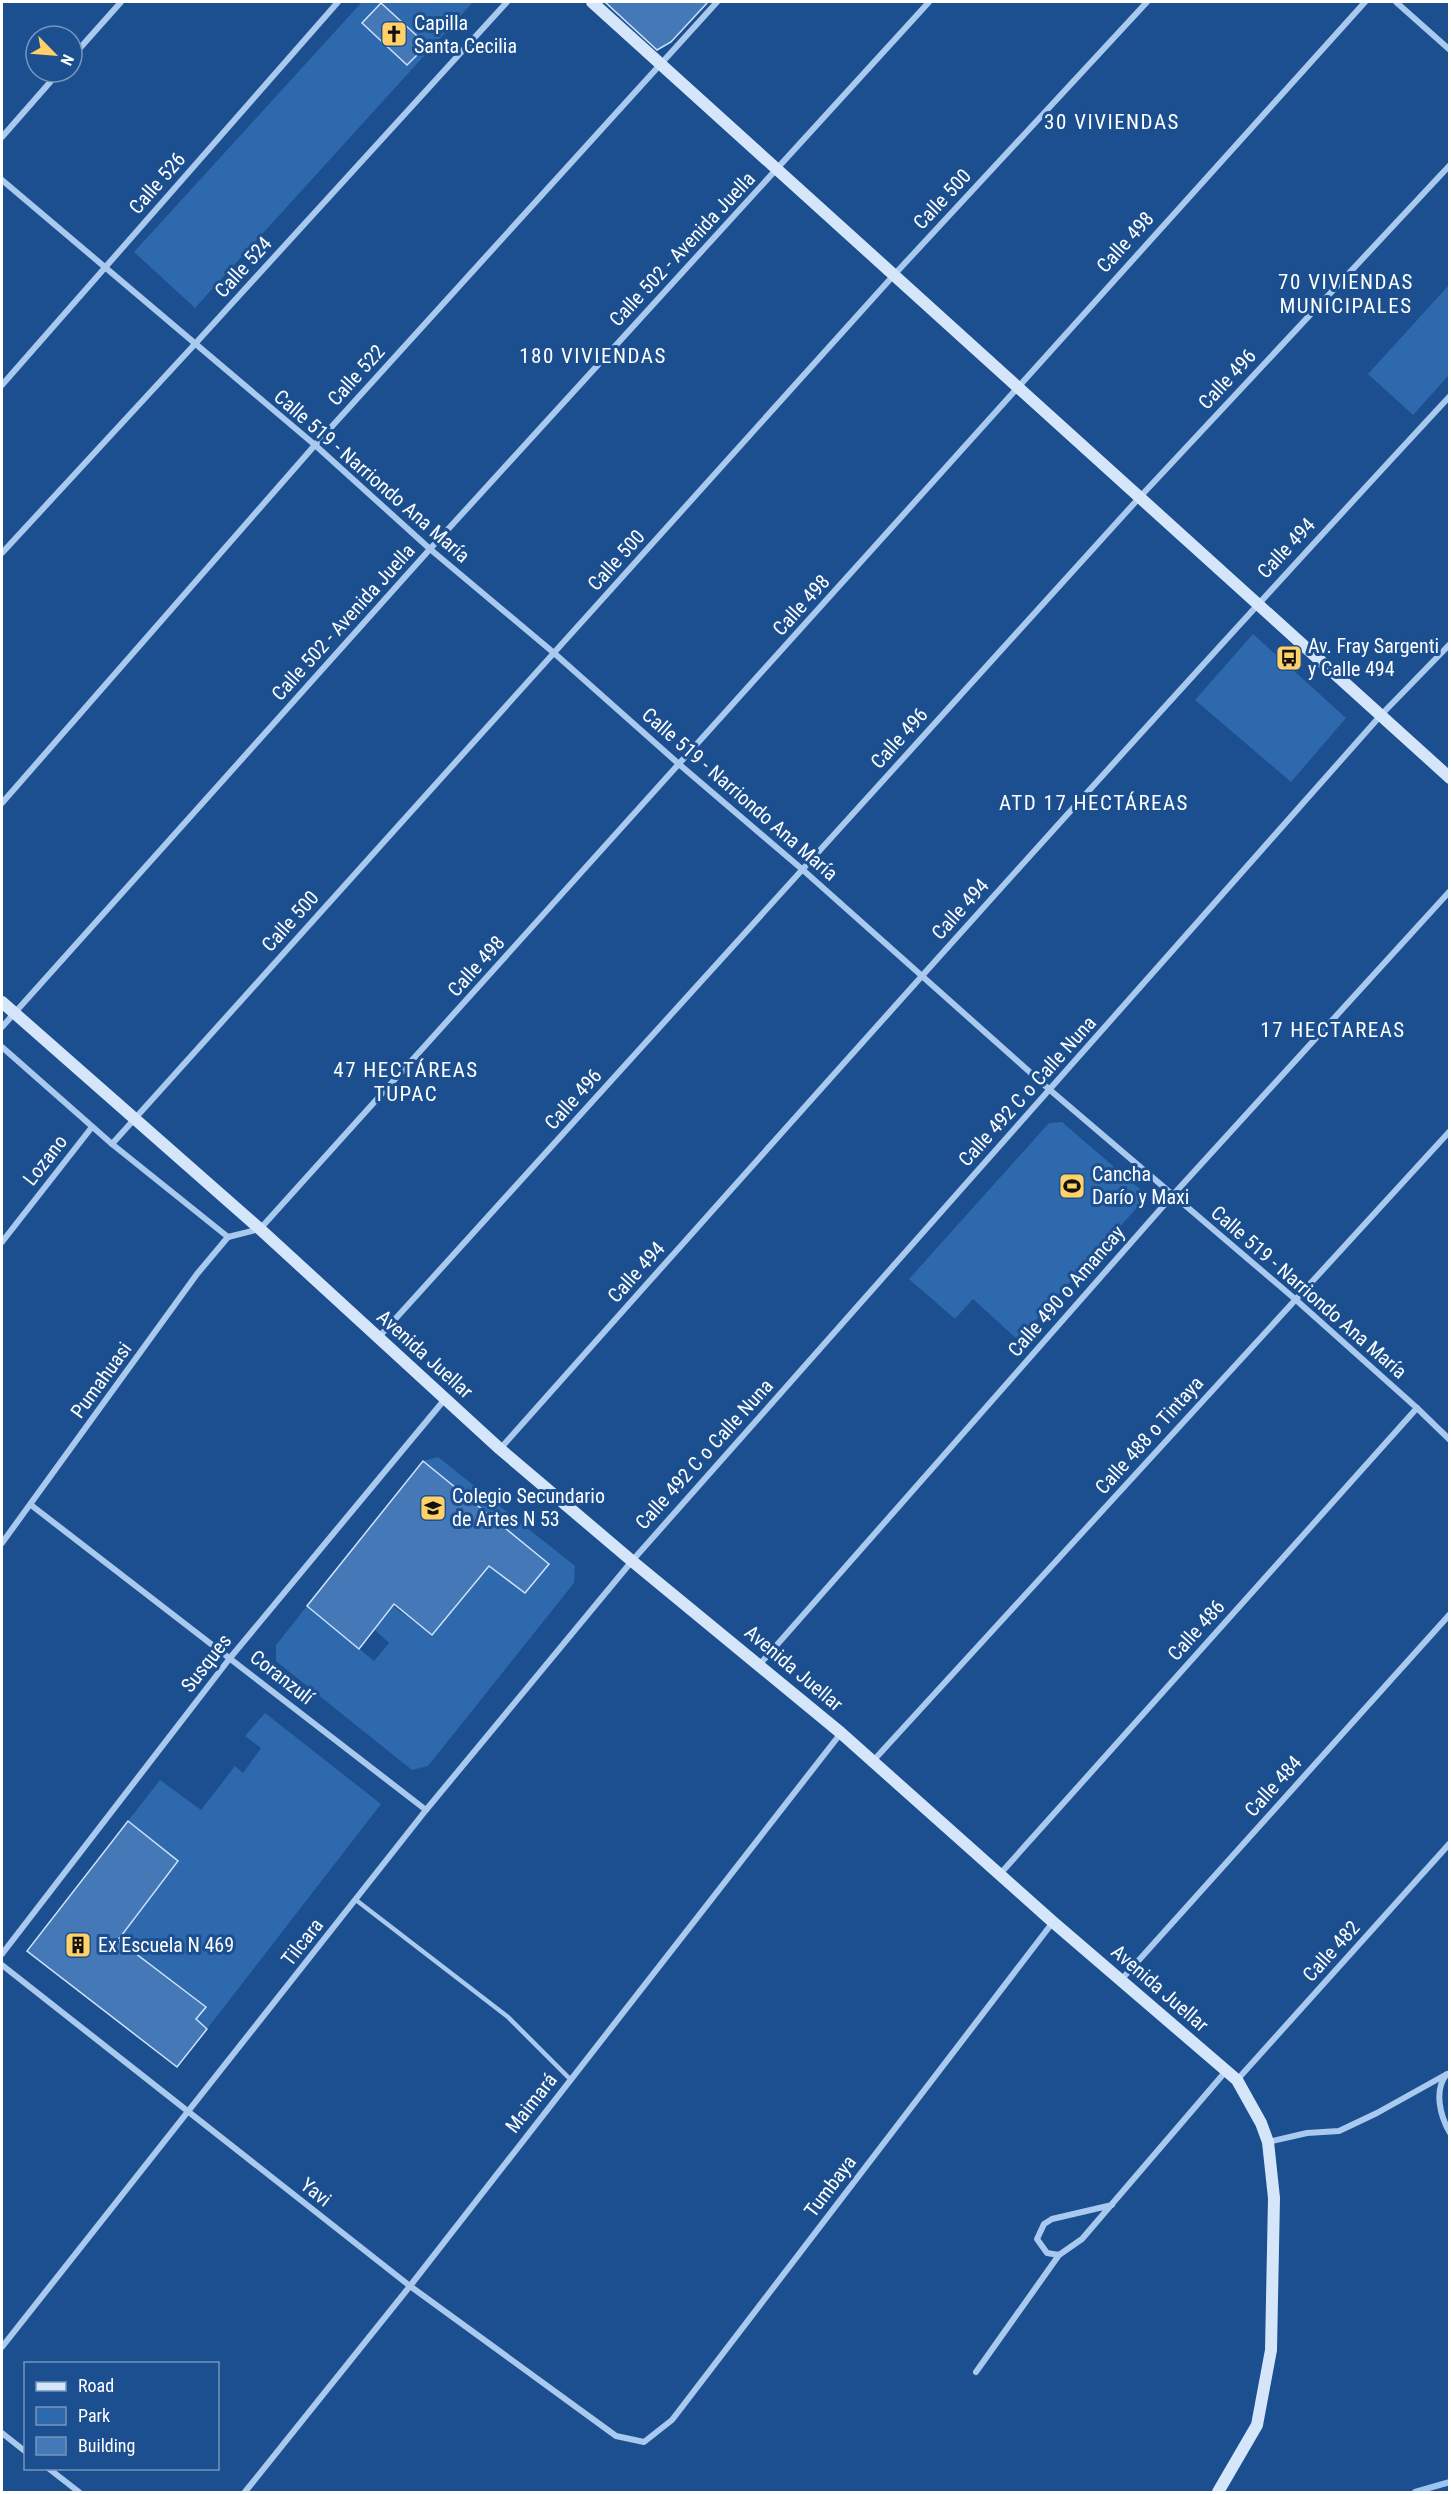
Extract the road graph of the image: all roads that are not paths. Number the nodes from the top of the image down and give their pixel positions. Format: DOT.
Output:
graph roads {
  1 [pos="121,2"];
  2 [pos="338,2"];
  3 [pos="507,2"];
  4 [pos="592,2"];
  5 [pos="717,2"];
  6 [pos="929,2"];
  7 [pos="1148,2"];
  8 [pos="1365,2"];
  9 [pos="1396,2"];
  10 [pos="84,44"];
  11 [pos="1449,50"];
  12 [pos="661,62"];
  13 [pos="48,84"];
  14 [pos="2,137"];
  15 [pos="1449,165"];
  16 [pos="778,170"];
  17 [pos="2,180"];
  18 [pos="104,268"];
  19 [pos="893,276"];
  20 [pos="194,345"];
  21 [pos="2,385"];
  22 [pos="1018,385"];
  23 [pos="1449,396"];
  24 [pos="315,445"];
  25 [pos="1139,498"];
  26 [pos="430,549"];
  27 [pos="2,553"];
  28 [pos="1257,604"];
  29 [pos="1449,644"];
  30 [pos="554,653"];
  31 [pos="1381,715"];
  32 [pos="680,765"];
  33 [pos="1449,778"];
  34 [pos="2,803"];
  35 [pos="803,870"];
  36 [pos="1449,891"];
  37 [pos="922,975"];
  38 [pos="2,1002"];
  39 [pos="14,1013"];
  40 [pos="2,1027"];
  41 [pos="2,1047"];
  42 [pos="1050,1090"];
  43 [pos="134,1118"];
  44 [pos="92,1126"];
  45 [pos="1449,1131"];
  46 [pos="112,1144"];
  47 [pos="1172,1196"];
  48 [pos="260,1229"];
  49 [pos="228,1237"];
  50 [pos="2,1242"];
  51 [pos="1295,1299"];
  52 [pos="378,1338"];
  53 [pos="445,1399"];
  54 [pos="1418,1408"];
  55 [pos="1449,1440"];
  56 [pos="500,1449"];
  57 [pos="31,1505"];
  58 [pos="2,1543"];
  59 [pos="632,1561"];
  60 [pos="1449,1614"];
  61 [pos="230,1658"];
  62 [pos="760,1664"];
  63 [pos="841,1733"];
  64 [pos="873,1761"];
  65 [pos="426,1810"];
  66 [pos="1449,1843"];
  67 [pos="1000,1874"];
  68 [pos="356,1900"];
  69 [pos="1053,1922"];
  70 [pos="2,1954"];
  71 [pos="2,1965"];
  72 [pos="1121,1980"];
  73 [pos="1226,2071"];
  74 [pos="1448,2073"];
  75 [pos="571,2080"];
  76 [pos="1237,2080"];
  77 [pos="189,2113"];
  78 [pos="1449,2133"];
  79 [pos="1268,2142"];
  80 [pos="1112,2205"];
  81 [pos="1059,2255"];
  82 [pos="410,2286"];
  83 [pos="2,2347"];
  84 [pos="976,2372"];
  85 [pos="2,2433"];
  86 [pos="616,2436"];
  87 [pos="24,2450"];
  88 [pos="49,2470"];
  89 [pos="79,2493"];
  90 [pos="245,2493"];
  91 [pos="1218,2493"];
  1 -- 10 [label="street"];
  2 -- 18 [label="street, Calle 526"];
  3 -- 20 [label="street, Calle 524"];
  4 -- 12 [label="street"];
  5 -- 12 [label="street, Calle 522"];
  6 -- 16 [label="street, Calle 502 - Avenida Juella"];
  7 -- 19 [label="street, Calle 500"];
  8 -- 22 [label="street, Calle 498"];
  9 -- 11 [label="street"];
  12 -- 16 [label="street"];
  12 -- 24 [label="street, Calle 522"];
  13 -- 14 [label="street"];
  15 -- 25 [label="street, Calle 496"];
  16 -- 19 [label="street"];
  16 -- 26 [label="street, Calle 502 - Avenida Juella"];
  17 -- 18 [label="street, Calle 519 - Narriondo Ana María"];
  18 -- 20 [label="street, Calle 519 - Narriondo Ana María"];
  18 -- 21 [label="street, Calle 526"];
  19 -- 22 [label="street"];
  19 -- 30 [label="street, Calle 500"];
  20 -- 24 [label="street, Calle 519 - Narriondo Ana María"];
  20 -- 27 [label="street, Calle 524"];
  22 -- 25 [label="street"];
  22 -- 32 [label="street, Calle 498"];
  23 -- 28 [label="street, Calle 494"];
  24 -- 26 [label="street, Calle 519 - Narriondo Ana María"];
  24 -- 34 [label="street, Calle 522"];
  25 -- 28 [label="street"];
  25 -- 35 [label="street, Calle 496"];
  26 -- 30 [label="street, Calle 519 - Narriondo Ana María"];
  26 -- 39 [label="street, Calle 502 - Avenida Juella"];
  28 -- 31 [label="street"];
  28 -- 37 [label="street, Calle 494"];
  29 -- 31 [label="street, Calle 492 C o Calle Nuna"];
  30 -- 32 [label="street, Calle 519 - Narriondo Ana María"];
  30 -- 43 [label="street, Calle 500"];
  31 -- 33 [label="street"];
  31 -- 42 [label="street, Calle 492 C o Calle Nuna"];
  32 -- 35 [label="street, Calle 519 - Narriondo Ana María"];
  32 -- 48 [label="street, Calle 498"];
  35 -- 37 [label="street, Calle 519 - Narriondo Ana María"];
  35 -- 52 [label="street, Calle 496"];
  36 -- 47 [label="street, Calle 490 o Amancay"];
  37 -- 42 [label="street, Calle 519 - Narriondo Ana María"];
  37 -- 56 [label="street, Calle 494"];
  38 -- 39 [label="street, Avenida Juellar"];
  39 -- 40 [label="street, Calle 502 - Avenida Juella"];
  39 -- 43 [label="street, Avenida Juellar"];
  41 -- 44 [label="street"];
  42 -- 47 [label="street, Calle 519 - Narriondo Ana María"];
  42 -- 59 [label="street, Calle 492 C o Calle Nuna"];
  43 -- 46 [label="street, Calle 500"];
  43 -- 48 [label="street, Avenida Juellar"];
  44 -- 46 [label="street"];
  44 -- 50 [label="street, Lozano"];
  45 -- 51 [label="street, Calle 488 o Tintaya"];
  46 -- 49 [label="street"];
  47 -- 51 [label="street, Calle 519 - Narriondo Ana María"];
  47 -- 62 [label="street, Calle 490 o Amancay"];
  48 -- 49 [label="street"];
  48 -- 52 [label="street, Avenida Juellar"];
  49 -- 57 [label="street, Pumahuasi"];
  51 -- 54 [label="street, Calle 519 - Narriondo Ana María"];
  51 -- 64 [label="street, Calle 488 o Tintaya"];
  52 -- 53 [label="street, Avenida Juellar"];
  53 -- 56 [label="street, Avenida Juellar"];
  53 -- 61 [label="street, Susques"];
  54 -- 55 [label="street, Calle 519 - Narriondo Ana María"];
  54 -- 67 [label="street, Calle 486"];
  56 -- 59 [label="street, Avenida Juellar"];
  57 -- 58 [label="street, Pumahuasi"];
  57 -- 61 [label="street, Coranzulí"];
  59 -- 62 [label="street, Avenida Juellar"];
  59 -- 65 [label="street, Tilcara"];
  60 -- 72 [label="street, Calle 484"];
  61 -- 65 [label="street, Coranzulí"];
  61 -- 70 [label="street, Susques"];
  62 -- 63 [label="street, Avenida Juellar"];
  63 -- 64 [label="street, Avenida Juellar"];
  63 -- 75 [label="street, Maimará"];
  64 -- 67 [label="street, Avenida Juellar"];
  65 -- 68 [label="street, Tilcara"];
  66 -- 76 [label="street, Calle 482"];
  67 -- 69 [label="street, Avenida Juellar"];
  68 -- 75 [label="lane"];
  68 -- 77 [label="street, Tilcara"];
  69 -- 72 [label="street, Avenida Juellar"];
  69 -- 86 [label="street, Tumbaya"];
  71 -- 77 [label="street, Yavi"];
  72 -- 73 [label="street, Avenida Juellar"];
  73 -- 76 [label="street, Avenida Juellar"];
  73 -- 80 [label="street"];
  74 -- 78 [label="street"];
  74 -- 79 [label="street"];
  75 -- 82 [label="street, Maimará"];
  76 -- 79 [label="street, Avenida Juellar"];
  77 -- 82 [label="street, Yavi"];
  77 -- 83 [label="street, Tilcara"];
  79 -- 91 [label="street, Avenida Juellar"];
  80 -- 81 [label="street"];
  80 -- 81 [label="street"];
  81 -- 84 [label="street"];
  82 -- 86 [label="street, Yavi"];
  82 -- 90 [label="street, Maimará"];
  85 -- 87 [label="street"];
  88 -- 89 [label="street"];
}
